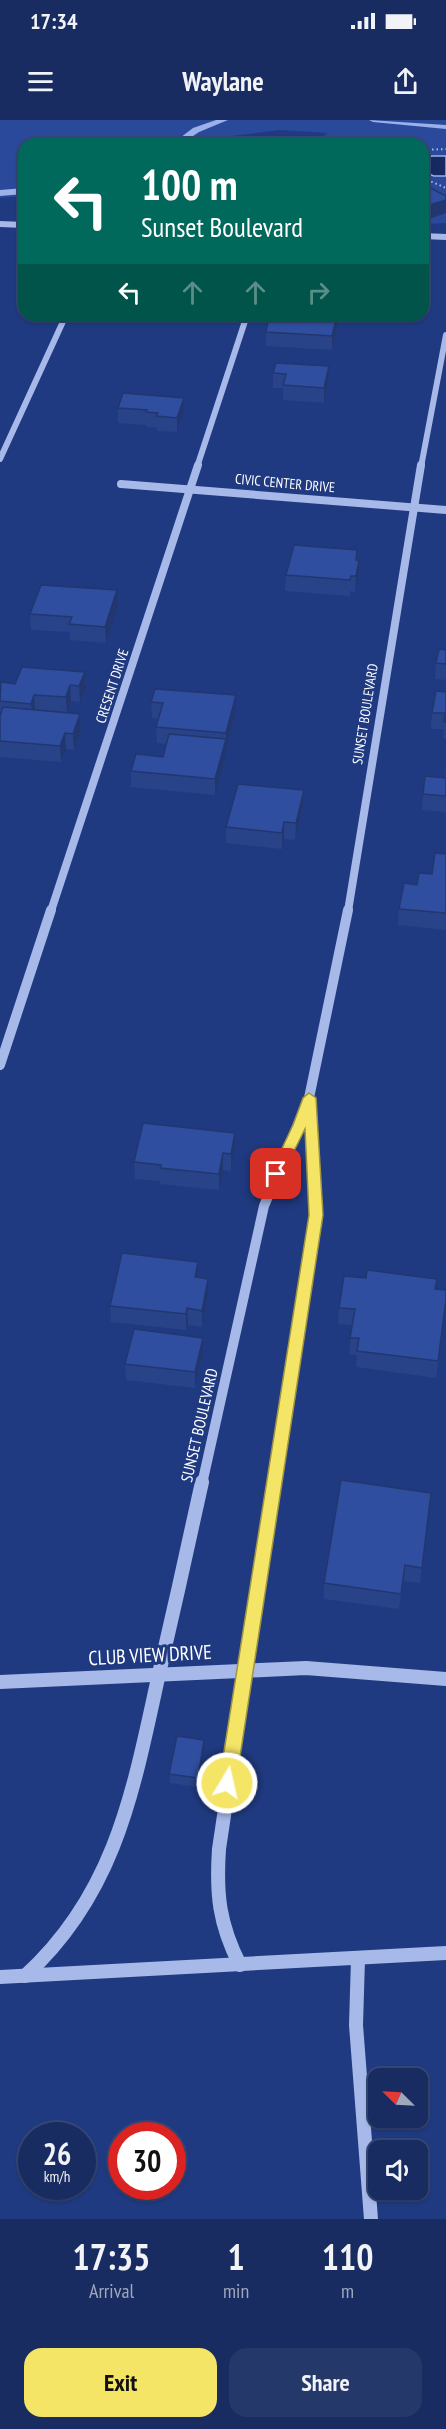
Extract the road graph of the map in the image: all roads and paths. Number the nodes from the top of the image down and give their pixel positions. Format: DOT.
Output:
graph roads {
  1 [pos="446,149"];
  2 [pos="429,150"];
  3 [pos="429,181"];
  4 [pos="446,188"];
  5 [pos="0,224"];
  6 [pos="18,225"];
  7 [pos="429,236"];
  8 [pos="446,237"];
  9 [pos="63,321"];
  10 [pos="246,321"];
  11 [pos="446,335"];
  12 [pos="0,459"];
  13 [pos="121,484"];
  14 [pos="190,488"];
  15 [pos="413,507"];
  16 [pos="446,510"];
  17 [pos="0,1065"];
  18 [pos="309,1098"];
  19 [pos="246,1669"];
  20 [pos="160,1674"];
  21 [pos="446,1679"];
  22 [pos="0,1682"];
  23 [pos="446,1953"];
  24 [pos="358,1959"];
  25 [pos="240,1965"];
  26 [pos="25,1976"];
  27 [pos="0,1977"];
  28 [pos="371,2219"];
  1 -- 2 [label="path"];
  3 -- 4 [label="path"];
  5 -- 6 [label="street"];
  7 -- 8 [label="street"];
  9 -- 12 [label="street"];
  10 -- 14 [label="street, CRESENT DRIVE"];
  11 -- 15 [label="street, SUNSET BOULEVARD"];
  13 -- 14 [label="street, CIVIC CENTER DRIVE"];
  14 -- 15 [label="street, CIVIC CENTER DRIVE"];
  14 -- 17 [label="street, CRESENT DRIVE"];
  15 -- 16 [label="street, CIVIC CENTER DRIVE"];
  15 -- 18 [label="street, SUNSET BOULEVARD"];
  18 -- 19 [label="street, SUNSET BOULEVARD"];
  18 -- 20 [label="street, SUNSET BOULEVARD"];
  19 -- 20 [label="street, CLUB VIEW DRIVE"];
  19 -- 21 [label="street, CLUB VIEW DRIVE"];
  19 -- 25 [label="street, SUNSET BOULEVARD"];
  20 -- 22 [label="street, CLUB VIEW DRIVE"];
  20 -- 26 [label="street, SUNSET BOULEVARD"];
  23 -- 24 [label="street"];
  24 -- 25 [label="street"];
  24 -- 28 [label="street"];
  25 -- 26 [label="street"];
  26 -- 27 [label="street"];
}
